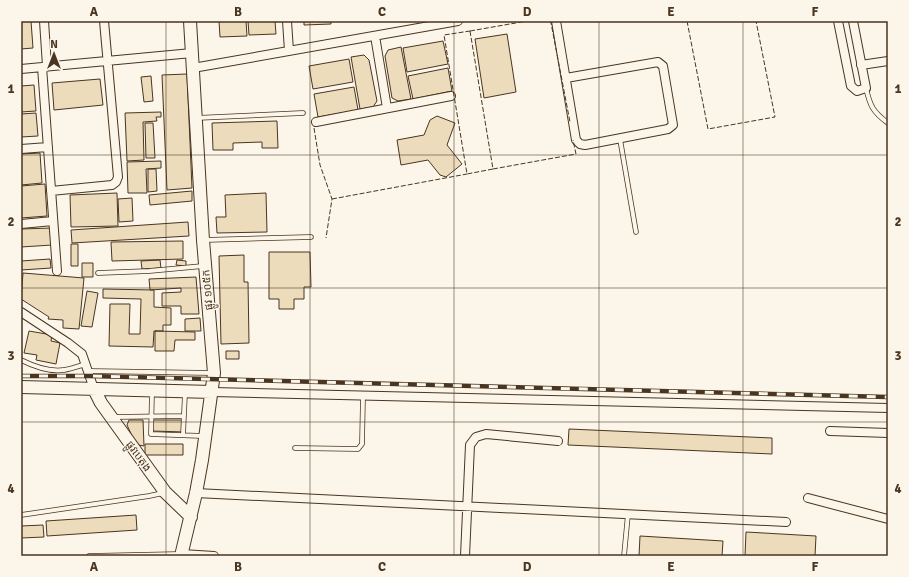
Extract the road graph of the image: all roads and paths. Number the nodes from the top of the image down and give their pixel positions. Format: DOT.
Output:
graph roads {
  1 [pos="44,21"];
  2 [pos="104,21"];
  3 [pos="190,21"];
  4 [pos="287,21"];
  5 [pos="458,21"];
  6 [pos="556,21"];
  7 [pos="838,21"];
  8 [pos="853,21"];
  9 [pos="375,36"];
  10 [pos="289,51"];
  11 [pos="192,53"];
  12 [pos="107,61"];
  13 [pos="888,61"];
  14 [pos="861,65"];
  15 [pos="44,66"];
  16 [pos="193,68"];
  17 [pos="21,69"];
  18 [pos="566,78"];
  19 [pos="866,88"];
  20 [pos="451,96"];
  21 [pos="387,108"];
  22 [pos="303,113"];
  23 [pos="196,118"];
  24 [pos="316,122"];
  25 [pos="888,123"];
  26 [pos="620,139"];
  27 [pos="48,147"];
  28 [pos="21,149"];
  29 [pos="51,191"];
  30 [pos="53,222"];
  31 [pos="21,224"];
  32 [pos="636,232"];
  33 [pos="311,237"];
  34 [pos="203,240"];
  35 [pos="205,266"];
  36 [pos="57,271"];
  37 [pos="98,274"];
  38 [pos="21,312"];
  39 [pos="21,360"];
  40 [pos="87,367"];
  41 [pos="214,373"];
  42 [pos="21,387"];
  43 [pos="94,389"];
  44 [pos="152,390"];
  45 [pos="185,391"];
  46 [pos="212,392"];
  47 [pos="363,395"];
  48 [pos="888,408"];
  49 [pos="152,416"];
  50 [pos="184,416"];
  51 [pos="111,417"];
  52 [pos="830,431"];
  53 [pos="888,433"];
  54 [pos="183,435"];
  55 [pos="206,436"];
  56 [pos="558,440"];
  57 [pos="295,448"];
  58 [pos="165,492"];
  59 [pos="196,493"];
  60 [pos="808,498"];
  61 [pos="467,506"];
  62 [pos="628,514"];
  63 [pos="21,515"];
  64 [pos="191,517"];
  65 [pos="888,519"];
  66 [pos="786,522"];
  67 [pos="182,555"];
  68 [pos="89,556"];
  69 [pos="214,556"];
  70 [pos="465,556"];
  71 [pos="624,556"];
  1 -- 15 [label="street"];
  2 -- 12 [label="street"];
  3 -- 11 [label="main road, ផ្លូវ ១០៥ក"];
  4 -- 10 [label="street"];
  5 -- 9 [label="street"];
  6 -- 18 [label="street"];
  7 -- 19 [label="street"];
  8 -- 14 [label="street"];
  9 -- 10 [label="street"];
  9 -- 21 [label="street"];
  10 -- 16 [label="street"];
  11 -- 12 [label="street"];
  11 -- 16 [label="main road, ផ្លូវ ១០៥ក"];
  12 -- 15 [label="street"];
  12 -- 29 [label="street"];
  13 -- 14 [label="street"];
  14 -- 19 [label="street"];
  15 -- 17 [label="street"];
  15 -- 27 [label="street"];
  16 -- 23 [label="main road, ផ្លូវ ១០៥ក"];
  18 -- 26 [label="street"];
  18 -- 26 [label="street"];
  19 -- 25 [label="lane"];
  20 -- 21 [label="street"];
  21 -- 24 [label="street"];
  22 -- 23 [label="lane"];
  23 -- 34 [label="main road, ផ្លូវ ១០៥ក"];
  26 -- 32 [label="lane"];
  27 -- 28 [label="street"];
  27 -- 29 [label="street"];
  29 -- 30 [label="street"];
  30 -- 31 [label="street"];
  30 -- 36 [label="street"];
  33 -- 34 [label="lane"];
  34 -- 35 [label="main road, ផ្លូវ ១០៥ក"];
  35 -- 37 [label="lane"];
  35 -- 41 [label="main road, ផ្លូវ ១០៥ក"];
  38 -- 40 [label="street"];
  39 -- 40 [label="lane"];
  40 -- 41 [label="lane"];
  40 -- 43 [label="street"];
  41 -- 46 [label="main road, ផ្លូវ ១០៥ក"];
  42 -- 43 [label="main road"];
  43 -- 44 [label="main road"];
  43 -- 51 [label="main road, ផ្លូវបេតុង"];
  44 -- 45 [label="main road"];
  44 -- 49 [label="lane"];
  45 -- 46 [label="main road"];
  45 -- 50 [label="lane"];
  46 -- 47 [label="street"];
  46 -- 55 [label="main road, ផ្លូវ ១០៥ក"];
  47 -- 48 [label="street"];
  47 -- 57 [label="lane"];
  49 -- 50 [label="lane"];
  49 -- 51 [label="lane"];
  49 -- 54 [label="lane"];
  50 -- 54 [label="lane"];
  51 -- 58 [label="main road, ផ្លូវបេតុង"];
  52 -- 53 [label="street"];
  54 -- 55 [label="lane"];
  55 -- 59 [label="main road, ផ្លូវ ១០៥ក"];
  56 -- 61 [label="street"];
  58 -- 63 [label="lane"];
  58 -- 64 [label="main road, ផ្លូវបេតុង"];
  59 -- 61 [label="street"];
  59 -- 64 [label="main road, ផ្លូវ ១០៥ក"];
  60 -- 65 [label="street"];
  61 -- 62 [label="street"];
  61 -- 70 [label="street"];
  62 -- 66 [label="street"];
  62 -- 71 [label="lane"];
  64 -- 67 [label="main road, ផ្លូវ ១០៥ក"];
  67 -- 68 [label="lane"];
  67 -- 69 [label="street"];
}
